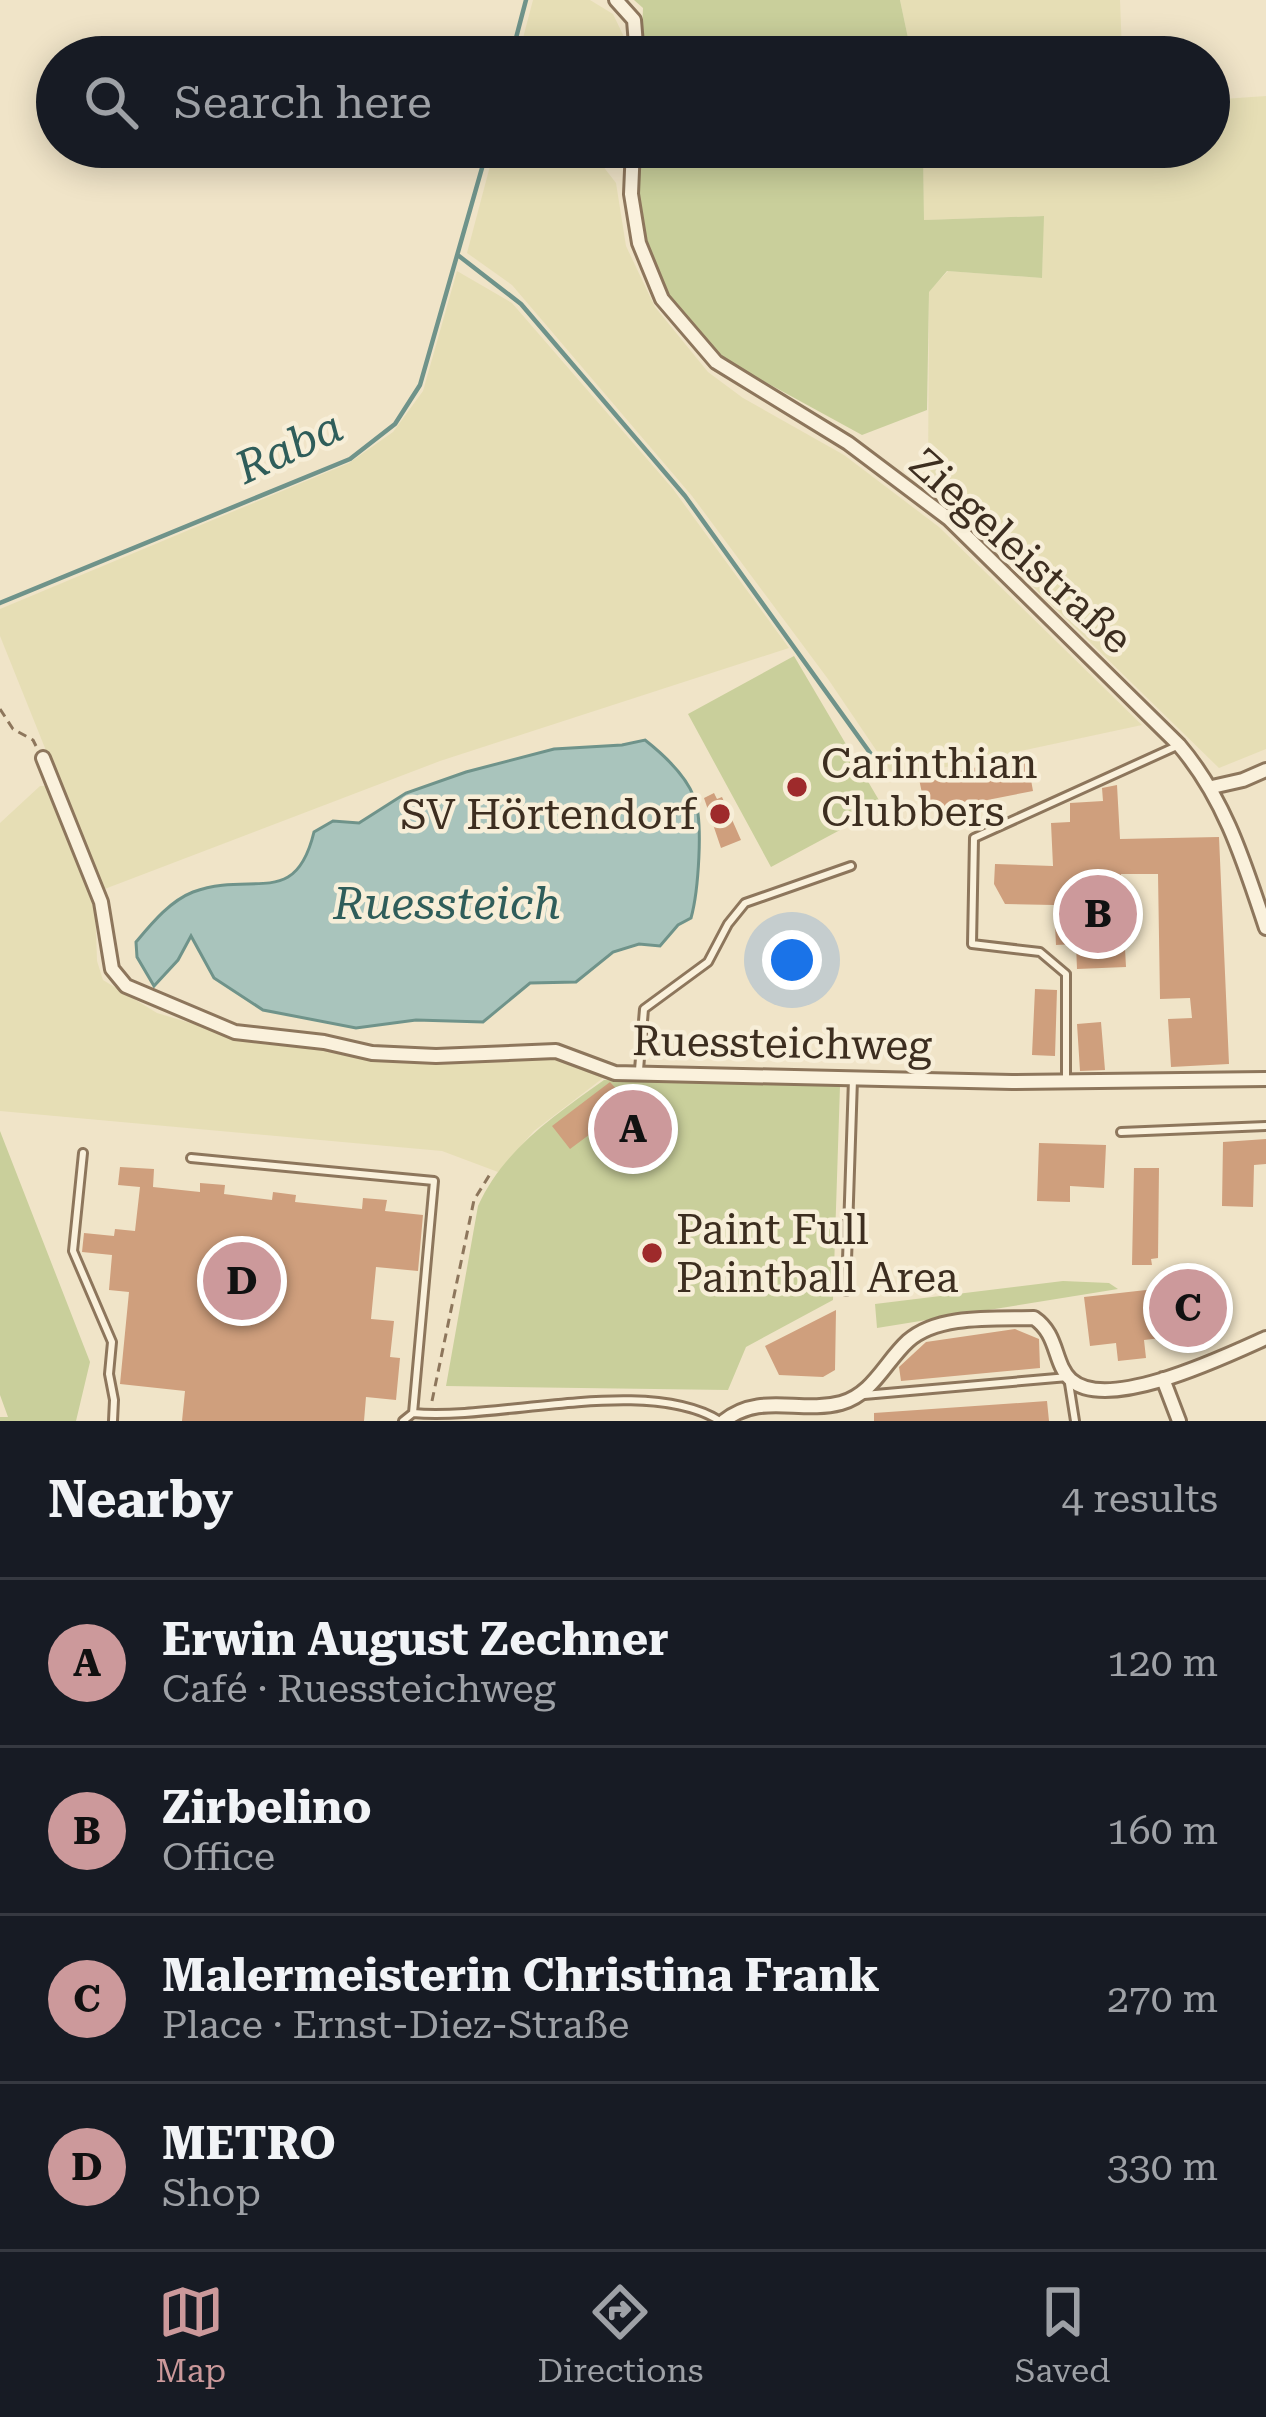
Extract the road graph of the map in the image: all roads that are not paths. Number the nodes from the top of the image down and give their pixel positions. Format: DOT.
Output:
graph roads {
  1 [pos="616,0"];
  2 [pos="635,36"];
  3 [pos="632,168"];
  4 [pos="1180,745"];
  5 [pos="43,758"];
  6 [pos="1266,770"];
  7 [pos="1211,787"];
  8 [pos="851,866"];
  9 [pos="1266,928"];
  10 [pos="639,1074"];
  11 [pos="854,1078"];
  12 [pos="1266,1078"];
  13 [pos="1066,1081"];
  14 [pos="1266,1126"];
  15 [pos="1121,1132"];
  16 [pos="83,1153"];
  17 [pos="191,1158"];
  18 [pos="846,1291"];
  19 [pos="1266,1338"];
  20 [pos="1068,1378"];
  21 [pos="1163,1379"];
  22 [pos="857,1396"];
  23 [pos="808,1405"];
  24 [pos="412,1413"];
  25 [pos="113,1421"];
  26 [pos="403,1421"];
  27 [pos="722,1421"];
  28 [pos="809,1421"];
  29 [pos="1076,1421"];
  30 [pos="1179,1421"];
  1 -- 2 [label="street"];
  3 -- 4 [label="street, Ziegeleistraße"];
  4 -- 7 [label="street, Ziegeleistraße"];
  4 -- 13 [label="lane"];
  5 -- 10 [label="street, Ruessteichweg"];
  6 -- 7 [label="street"];
  7 -- 9 [label="street, Ziegeleistraße"];
  8 -- 10 [label="lane"];
  10 -- 11 [label="street, Ruessteichweg"];
  11 -- 13 [label="street, Ruessteichweg"];
  11 -- 18 [label="lane"];
  12 -- 13 [label="street, Ruessteichweg"];
  14 -- 15 [label="lane"];
  16 -- 25 [label="lane"];
  17 -- 24 [label="lane"];
  19 -- 21 [label="street"];
  20 -- 21 [label="street"];
  20 -- 22 [label="lane"];
  20 -- 22 [label="street"];
  20 -- 29 [label="lane"];
  21 -- 30 [label="street"];
  22 -- 23 [label="street"];
  23 -- 27 [label="street"];
  23 -- 28 [label="lane"];
  24 -- 26 [label="lane"];
  24 -- 27 [label="lane"];
}
